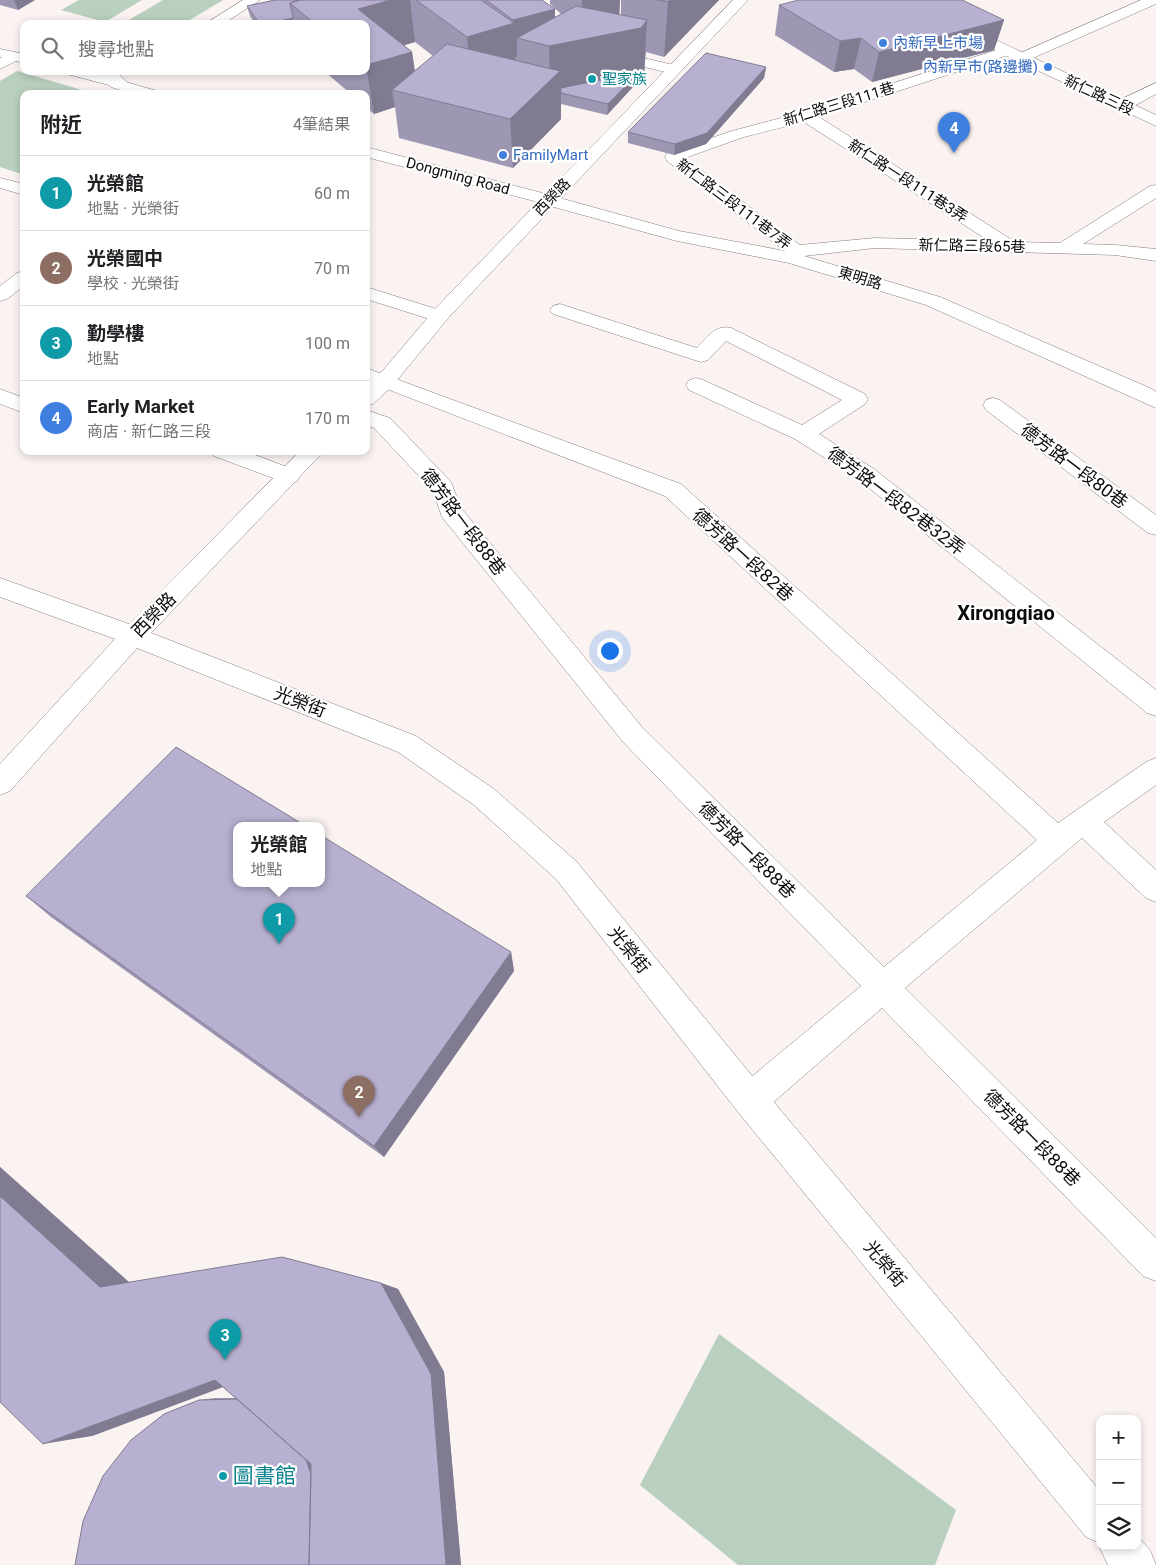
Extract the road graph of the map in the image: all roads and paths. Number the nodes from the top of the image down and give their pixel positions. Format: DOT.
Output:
graph roads {
  1 [pos="253,0"];
  2 [pos="741,0"];
  3 [pos="910,0"];
  4 [pos="1154,0"];
  5 [pos="219,20"];
  6 [pos="1006,51"];
  7 [pos="598,52"];
  8 [pos="1021,58"];
  9 [pos="673,69"];
  10 [pos="103,75"];
  11 [pos="118,77"];
  12 [pos="1156,88"];
  13 [pos="137,90"];
  14 [pos="1121,104"];
  15 [pos="806,116"];
  16 [pos="1156,121"];
  17 [pos="370,153"];
  18 [pos="673,157"];
  19 [pos="0,183"];
  20 [pos="20,189"];
  21 [pos="1156,190"];
  22 [pos="549,200"];
  23 [pos="1011,247"];
  24 [pos="1064,248"];
  25 [pos="794,254"];
  26 [pos="1156,254"];
  27 [pos="20,281"];
  28 [pos="0,294"];
  29 [pos="370,294"];
  30 [pos="560,310"];
  31 [pos="439,316"];
  32 [pos="376,377"];
  33 [pos="696,385"];
  34 [pos="370,390"];
  35 [pos="1152,393"];
  36 [pos="0,396"];
  37 [pos="20,404"];
  38 [pos="993,405"];
  39 [pos="370,418"];
  40 [pos="803,434"];
  41 [pos="233,455"];
  42 [pos="309,455"];
  43 [pos="289,476"];
  44 [pos="1156,527"];
  45 [pos="0,588"];
  46 [pos="133,636"];
  47 [pos="1156,704"];
  48 [pos="1156,770"];
  49 [pos="0,784"];
  50 [pos="1083,822"];
  51 [pos="1057,840"];
  52 [pos="1156,889"];
  53 [pos="883,987"];
  54 [pos="750,1100"];
  55 [pos="1156,1262"];
  56 [pos="1096,1518"];
  57 [pos="1122,1550"];
  58 [pos="1135,1565"];
  1 -- 5 [label="street"];
  2 -- 9 [label="street, 西榮路"];
  3 -- 6 [label="street, 新仁路三段"];
  4 -- 8 [label="street"];
  6 -- 8 [label="street, 新仁路三段"];
  6 -- 15 [label="street, 新仁路三段111巷"];
  7 -- 9 [label="street"];
  8 -- 14 [label="street, 新仁路三段"];
  9 -- 22 [label="street, 西榮路"];
  10 -- 11 [label="street"];
  11 -- 13 [label="street"];
  12 -- 14 [label="street"];
  14 -- 16 [label="street, 新仁路三段"];
  15 -- 18 [label="street, 新仁路三段111巷"];
  15 -- 23 [label="street, 新仁路一段111巷3弄"];
  17 -- 22 [label="street, Dongming Road"];
  18 -- 25 [label="street, 新仁路三段111巷7弄"];
  19 -- 20 [label="street"];
  21 -- 24 [label="street"];
  22 -- 25 [label="street, 東明路"];
  22 -- 31 [label="street, 西榮路"];
  23 -- 24 [label="street, 新仁路三段65巷"];
  23 -- 25 [label="street, 新仁路三段65巷"];
  24 -- 26 [label="street, 新仁路三段65巷"];
  25 -- 35 [label="street, 東明路"];
  27 -- 28 [label="street"];
  29 -- 31 [label="street"];
  30 -- 40 [label="street, 德芳路一段82巷32弄"];
  31 -- 32 [label="street, 西榮路"];
  32 -- 34 [label="street, 西榮路"];
  32 -- 51 [label="street, 德芳路一段82巷"];
  33 -- 40 [label="street"];
  36 -- 37 [label="street"];
  38 -- 44 [label="street, 德芳路一段80巷"];
  39 -- 53 [label="street, 德芳路一段88巷"];
  40 -- 47 [label="street, 德芳路一段82巷32弄"];
  41 -- 43 [label="street"];
  42 -- 43 [label="street, 西榮路"];
  43 -- 46 [label="street, 西榮路"];
  45 -- 46 [label="street, 光榮街"];
  46 -- 49 [label="street, 西榮路"];
  46 -- 54 [label="street, 光榮街"];
  48 -- 50 [label="street"];
  50 -- 51 [label="street"];
  50 -- 52 [label="street"];
  51 -- 53 [label="street"];
  53 -- 54 [label="street"];
  53 -- 55 [label="street, 德芳路一段88巷"];
  54 -- 56 [label="street, 光榮街"];
  57 -- 58 [label="street"];
}
